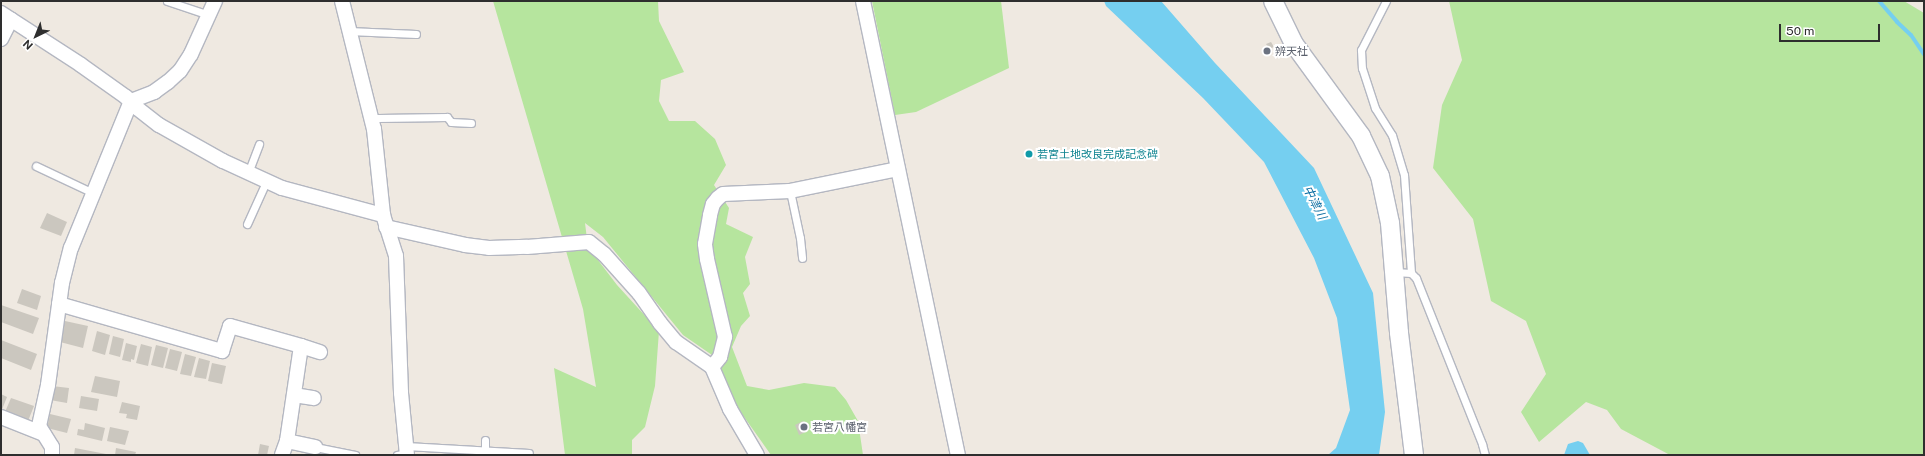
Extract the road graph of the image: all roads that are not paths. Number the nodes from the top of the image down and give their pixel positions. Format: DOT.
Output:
graph roads {
  1 [pos="167,1"];
  2 [pos="215,1"];
  3 [pos="342,1"];
  4 [pos="863,1"];
  5 [pos="1272,1"];
  6 [pos="1386,1"];
  7 [pos="209,15"];
  8 [pos="6,16"];
  9 [pos="349,31"];
  10 [pos="416,34"];
  11 [pos="1,39"];
  12 [pos="132,101"];
  13 [pos="372,120"];
  14 [pos="471,123"];
  15 [pos="260,144"];
  16 [pos="36,166"];
  17 [pos="898,169"];
  18 [pos="248,173"];
  19 [pos="266,182"];
  20 [pos="790,191"];
  21 [pos="93,193"];
  22 [pos="385,221"];
  23 [pos="247,224"];
  24 [pos="802,258"];
  25 [pos="1403,273"];
  26 [pos="59,304"];
  27 [pos="301,346"];
  28 [pos="320,352"];
  29 [pos="712,367"];
  30 [pos="294,395"];
  31 [pos="314,398"];
  32 [pos="1,417"];
  33 [pos="44,434"];
  34 [pos="485,440"];
  35 [pos="287,441"];
  36 [pos="315,447"];
  37 [pos="486,451"];
  38 [pos="404,452"];
  39 [pos="529,453"];
  40 [pos="52,455"];
  41 [pos="282,455"];
  42 [pos="355,455"];
  43 [pos="757,455"];
  44 [pos="958,455"];
  45 [pos="1414,455"];
  46 [pos="1484,455"];
  1 -- 7 [label="lane"];
  2 -- 7 [label="street"];
  3 -- 9 [label="street"];
  4 -- 17 [label="street"];
  5 -- 25 [label="street"];
  6 -- 25 [label="lane"];
  7 -- 12 [label="street"];
  8 -- 11 [label="street"];
  8 -- 12 [label="street"];
  9 -- 10 [label="lane"];
  9 -- 13 [label="street"];
  12 -- 18 [label="street"];
  12 -- 21 [label="street"];
  13 -- 14 [label="lane"];
  13 -- 22 [label="street"];
  15 -- 18 [label="lane"];
  16 -- 21 [label="lane"];
  17 -- 20 [label="street"];
  17 -- 44 [label="street"];
  18 -- 19 [label="street"];
  19 -- 22 [label="street"];
  19 -- 23 [label="lane"];
  20 -- 24 [label="lane"];
  20 -- 29 [label="street"];
  21 -- 26 [label="street"];
  22 -- 29 [label="street"];
  22 -- 38 [label="street"];
  25 -- 45 [label="street"];
  25 -- 46 [label="lane"];
  26 -- 27 [label="street"];
  26 -- 33 [label="street"];
  27 -- 28 [label="street"];
  27 -- 30 [label="street"];
  29 -- 43 [label="street"];
  30 -- 31 [label="street"];
  30 -- 35 [label="street"];
  32 -- 33 [label="street"];
  33 -- 40 [label="street"];
  34 -- 37 [label="lane"];
  35 -- 36 [label="street"];
  35 -- 41 [label="street"];
  36 -- 42 [label="lane"];
  37 -- 38 [label="lane"];
  37 -- 39 [label="lane"];
}
